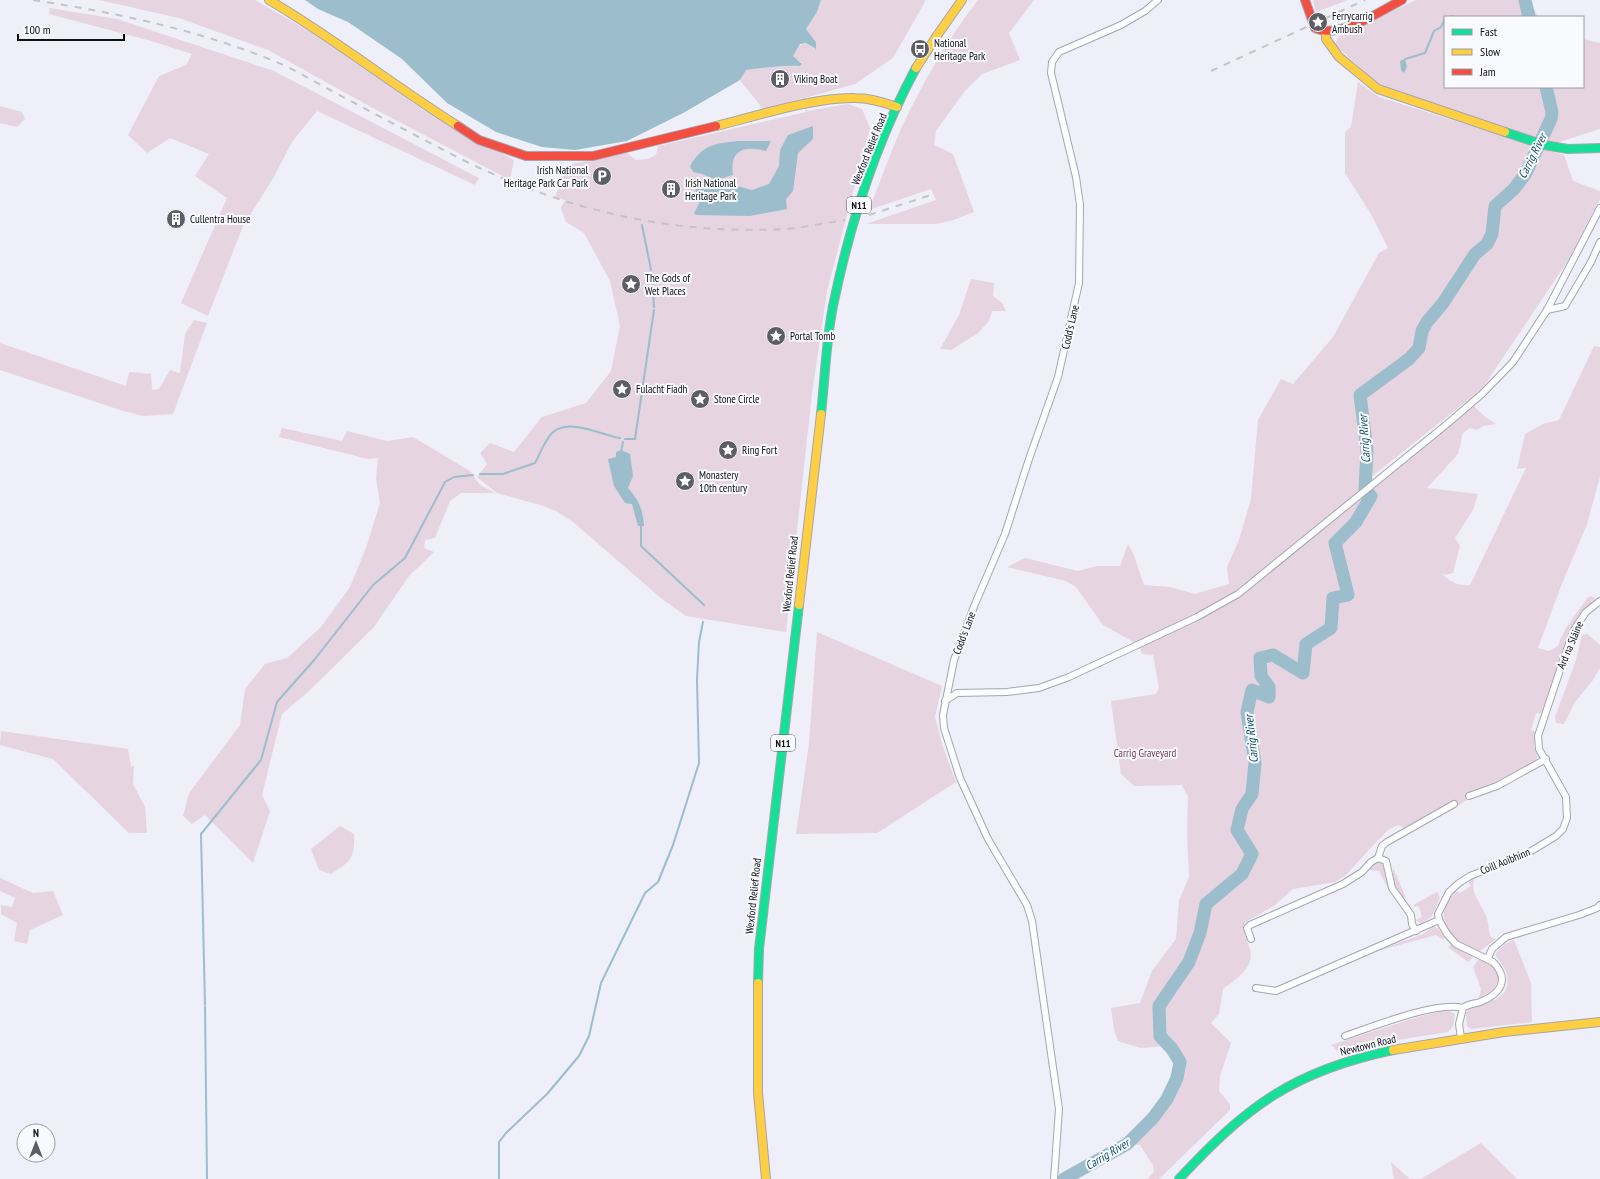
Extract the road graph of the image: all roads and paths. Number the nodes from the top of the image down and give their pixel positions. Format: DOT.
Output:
graph roads {
  1 [pos="269,0"];
  2 [pos="962,0"];
  3 [pos="1158,0"];
  4 [pos="1305,0"];
  5 [pos="1402,0"];
  6 [pos="1326,32"];
  7 [pos="897,107"];
  8 [pos="1600,148"];
  9 [pos="1600,208"];
  10 [pos="1600,242"];
  11 [pos="1548,310"];
  12 [pos="1600,601"];
  13 [pos="1551,696"];
  14 [pos="945,700"];
  15 [pos="1546,759"];
  16 [pos="1468,796"];
  17 [pos="1454,804"];
  18 [pos="1378,858"];
  19 [pos="1600,905"];
  20 [pos="1439,920"];
  21 [pos="1416,931"];
  22 [pos="1251,939"];
  23 [pos="1488,958"];
  24 [pos="1256,988"];
  25 [pos="1463,1008"];
  26 [pos="1600,1022"];
  27 [pos="1345,1036"];
  28 [pos="1461,1038"];
  29 [pos="766,1179"];
  30 [pos="1054,1179"];
  31 [pos="1179,1179"];
  1 -- 7 [label="main road"];
  2 -- 7 [label="main road, Wexford Relief Road / N11"];
  3 -- 14 [label="street, Codd's Lane"];
  4 -- 6 [label="main road"];
  5 -- 6 [label="main road"];
  6 -- 8 [label="main road"];
  7 -- 29 [label="main road, Wexford Relief Road / N11"];
  9 -- 11 [label="street"];
  10 -- 11 [label="street"];
  11 -- 14 [label="street"];
  12 -- 13 [label="street, Ard na Sláine"];
  13 -- 15 [label="street, Coill Aoibhinn"];
  14 -- 30 [label="street, Codd's Lane"];
  15 -- 16 [label="street"];
  15 -- 20 [label="street, Coill Aoibhinn"];
  17 -- 18 [label="street"];
  18 -- 21 [label="street"];
  18 -- 22 [label="street"];
  19 -- 23 [label="street"];
  20 -- 21 [label="street"];
  20 -- 23 [label="street"];
  21 -- 24 [label="street"];
  23 -- 25 [label="street"];
  25 -- 27 [label="street"];
  25 -- 28 [label="street"];
  26 -- 28 [label="main road, Newtown Road"];
  28 -- 31 [label="main road, Newtown Road"];
}
